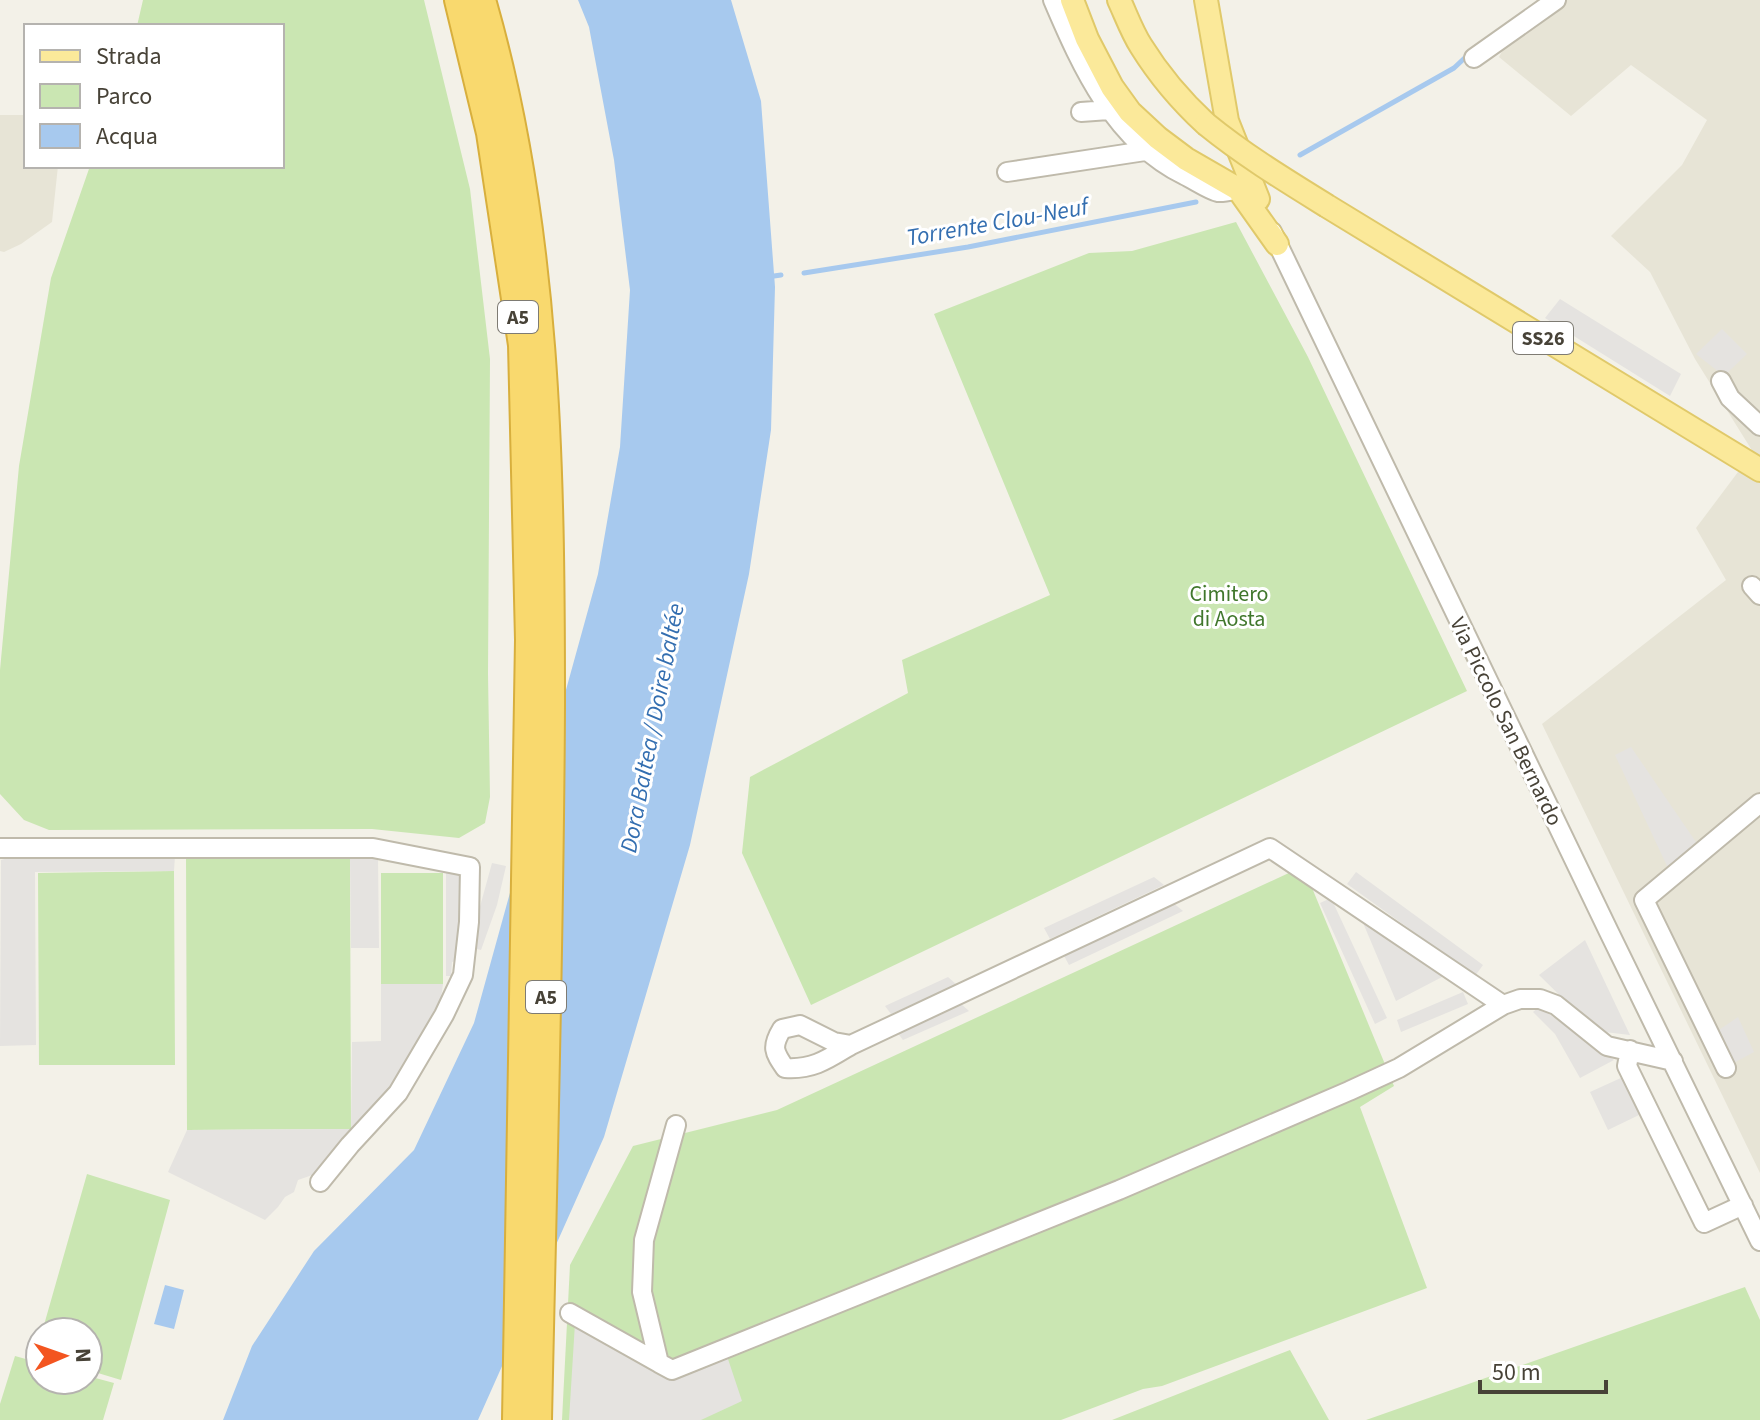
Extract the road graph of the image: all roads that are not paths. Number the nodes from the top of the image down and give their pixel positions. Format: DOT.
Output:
graph roads {
  1 [pos="458,0"];
  2 [pos="482,0"];
  3 [pos="1053,0"];
  4 [pos="1072,0"];
  5 [pos="1119,0"];
  6 [pos="1206,0"];
  7 [pos="1556,0"];
  8 [pos="1474,58"];
  9 [pos="1109,110"];
  10 [pos="1081,112"];
  11 [pos="1145,151"];
  12 [pos="1241,156"];
  13 [pos="1007,172"];
  14 [pos="1214,174"];
  15 [pos="1250,191"];
  16 [pos="1277,244"];
  17 [pos="1721,381"];
  18 [pos="1760,426"];
  19 [pos="1758,464"];
  20 [pos="1760,803"];
  21 [pos="0,848"];
  22 [pos="1503,1005"];
  23 [pos="851,1045"];
  24 [pos="1630,1050"];
  25 [pos="1673,1061"];
  26 [pos="1726,1068"];
  27 [pos="676,1125"];
  28 [pos="320,1182"];
  29 [pos="1743,1205"];
  30 [pos="1760,1241"];
  31 [pos="570,1313"];
  32 [pos="659,1363"];
  33 [pos="516,1420"];
  34 [pos="538,1420"];
  1 -- 33 [label="highway, A5"];
  2 -- 34 [label="highway, A5"];
  3 -- 9 [label="street"];
  4 -- 14 [label="main road"];
  5 -- 19 [label="main road, SS26, bridge"];
  6 -- 12 [label="main road"];
  7 -- 8 [label="street"];
  9 -- 10 [label="street"];
  9 -- 11 [label="street"];
  11 -- 13 [label="street"];
  11 -- 15 [label="street"];
  12 -- 14 [label="main road"];
  12 -- 15 [label="main road"];
  14 -- 15 [label="main road"];
  15 -- 16 [label="main road"];
  16 -- 25 [label="street, Via Piccolo San Bernardo"];
  17 -- 18 [label="street"];
  20 -- 26 [label="street"];
  21 -- 28 [label="street"];
  22 -- 23 [label="street"];
  22 -- 24 [label="street"];
  22 -- 32 [label="street"];
  24 -- 25 [label="street"];
  24 -- 29 [label="street"];
  25 -- 29 [label="street, Via Piccolo San Bernardo"];
  27 -- 32 [label="street"];
  29 -- 30 [label="street, Via Piccolo San Bernardo"];
  31 -- 32 [label="street"];
}
